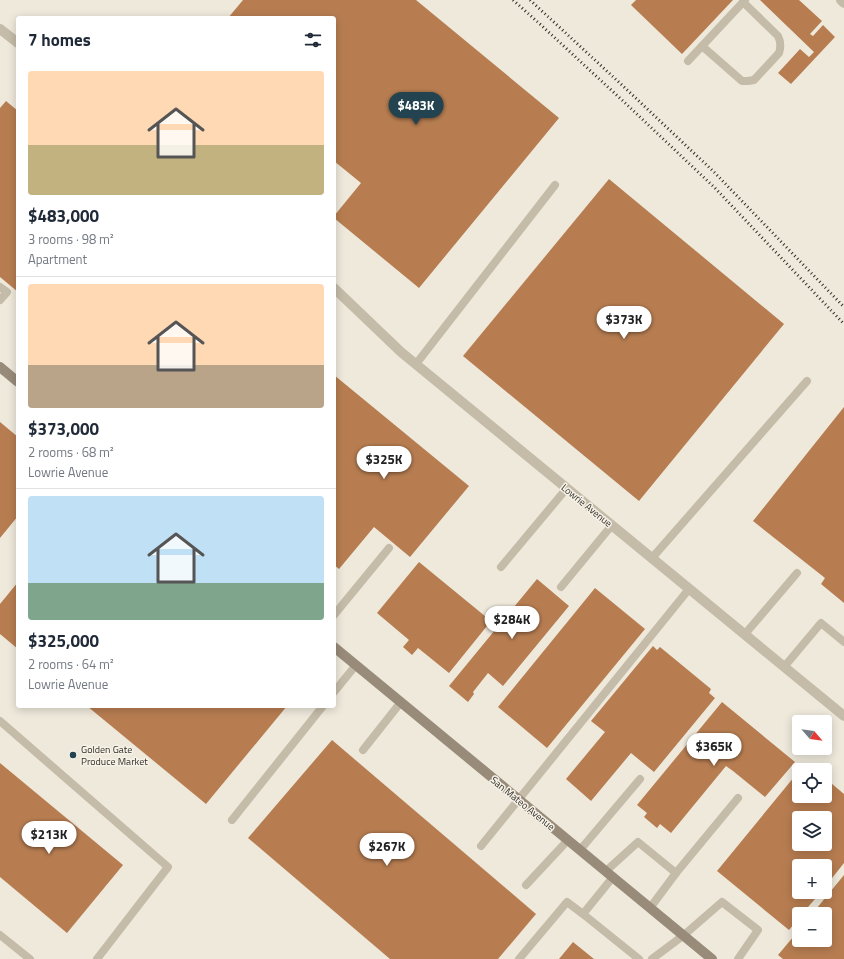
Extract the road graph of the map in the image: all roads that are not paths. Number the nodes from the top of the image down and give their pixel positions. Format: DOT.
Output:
graph roads {
  1 [pos="841,0"];
  2 [pos="744,1"];
  3 [pos="844,3"];
  4 [pos="0,29"];
  5 [pos="16,41"];
  6 [pos="702,46"];
  7 [pos="688,61"];
  8 [pos="554,185"];
  9 [pos="0,287"];
  10 [pos="336,290"];
  11 [pos="0,300"];
  12 [pos="416,364"];
  13 [pos="0,367"];
  14 [pos="16,380"];
  15 [pos="807,381"];
  16 [pos="567,488"];
  17 [pos="612,525"];
  18 [pos="390,548"];
  19 [pos="652,558"];
  20 [pos="500,566"];
  21 [pos="797,573"];
  22 [pos="560,587"];
  23 [pos="689,588"];
  24 [pos="336,612"];
  25 [pos="744,634"];
  26 [pos="844,642"];
  27 [pos="336,649"];
  28 [pos="356,665"];
  29 [pos="784,667"];
  30 [pos="336,690"];
  31 [pos="401,702"];
  32 [pos="321,708"];
  33 [pos="844,716"];
  34 [pos="0,721"];
  35 [pos="363,750"];
  36 [pos="640,779"];
  37 [pos="738,798"];
  38 [pos="519,799"];
  39 [pos="232,820"];
  40 [pos="568,840"];
  41 [pos="481,846"];
  42 [pos="580,850"];
  43 [pos="676,873"];
  44 [pos="609,874"];
  45 [pos="526,886"];
  46 [pos="650,908"];
  47 [pos="583,914"];
  48 [pos="0,935"];
  49 [pos="684,935"];
  50 [pos="30,959"];
  51 [pos="97,959"];
  52 [pos="519,959"];
  53 [pos="639,959"];
  54 [pos="652,959"];
  55 [pos="712,959"];
  56 [pos="738,959"];
  1 -- 3 [label="street"];
  2 -- 6 [label="lane"];
  2 -- 6 [label="lane"];
  4 -- 5 [label="street"];
  6 -- 7 [label="lane"];
  8 -- 12 [label="lane"];
  9 -- 11 [label="lane"];
  10 -- 12 [label="street, Lowrie Avenue"];
  12 -- 16 [label="street, Lowrie Avenue"];
  13 -- 14 [label="main road"];
  15 -- 19 [label="lane"];
  16 -- 17 [label="street, Lowrie Avenue"];
  16 -- 20 [label="lane"];
  17 -- 19 [label="street, Lowrie Avenue"];
  17 -- 22 [label="lane"];
  18 -- 24 [label="lane"];
  19 -- 23 [label="street, Lowrie Avenue"];
  21 -- 25 [label="lane"];
  23 -- 25 [label="street, Lowrie Avenue"];
  23 -- 38 [label="lane"];
  25 -- 29 [label="street, Lowrie Avenue"];
  26 -- 29 [label="lane"];
  27 -- 28 [label="main road, San Mateo Avenue"];
  28 -- 30 [label="lane"];
  28 -- 31 [label="main road, San Mateo Avenue"];
  29 -- 33 [label="street, Lowrie Avenue"];
  31 -- 35 [label="lane"];
  31 -- 38 [label="main road, San Mateo Avenue"];
  32 -- 39 [label="lane"];
  34 -- 51 [label="lane"];
  36 -- 42 [label="lane"];
  37 -- 43 [label="lane"];
  38 -- 40 [label="main road, San Mateo Avenue"];
  38 -- 41 [label="lane"];
  40 -- 42 [label="main road, San Mateo Avenue"];
  40 -- 45 [label="lane"];
  42 -- 44 [label="main road, San Mateo Avenue"];
  43 -- 44 [label="lane"];
  43 -- 46 [label="lane"];
  44 -- 46 [label="main road, San Mateo Avenue"];
  44 -- 47 [label="lane"];
  46 -- 49 [label="main road, San Mateo Avenue"];
  47 -- 52 [label="lane"];
  47 -- 53 [label="lane"];
  48 -- 50 [label="lane"];
  49 -- 54 [label="lane"];
  49 -- 55 [label="main road, San Mateo Avenue"];
  49 -- 56 [label="lane"];
}
